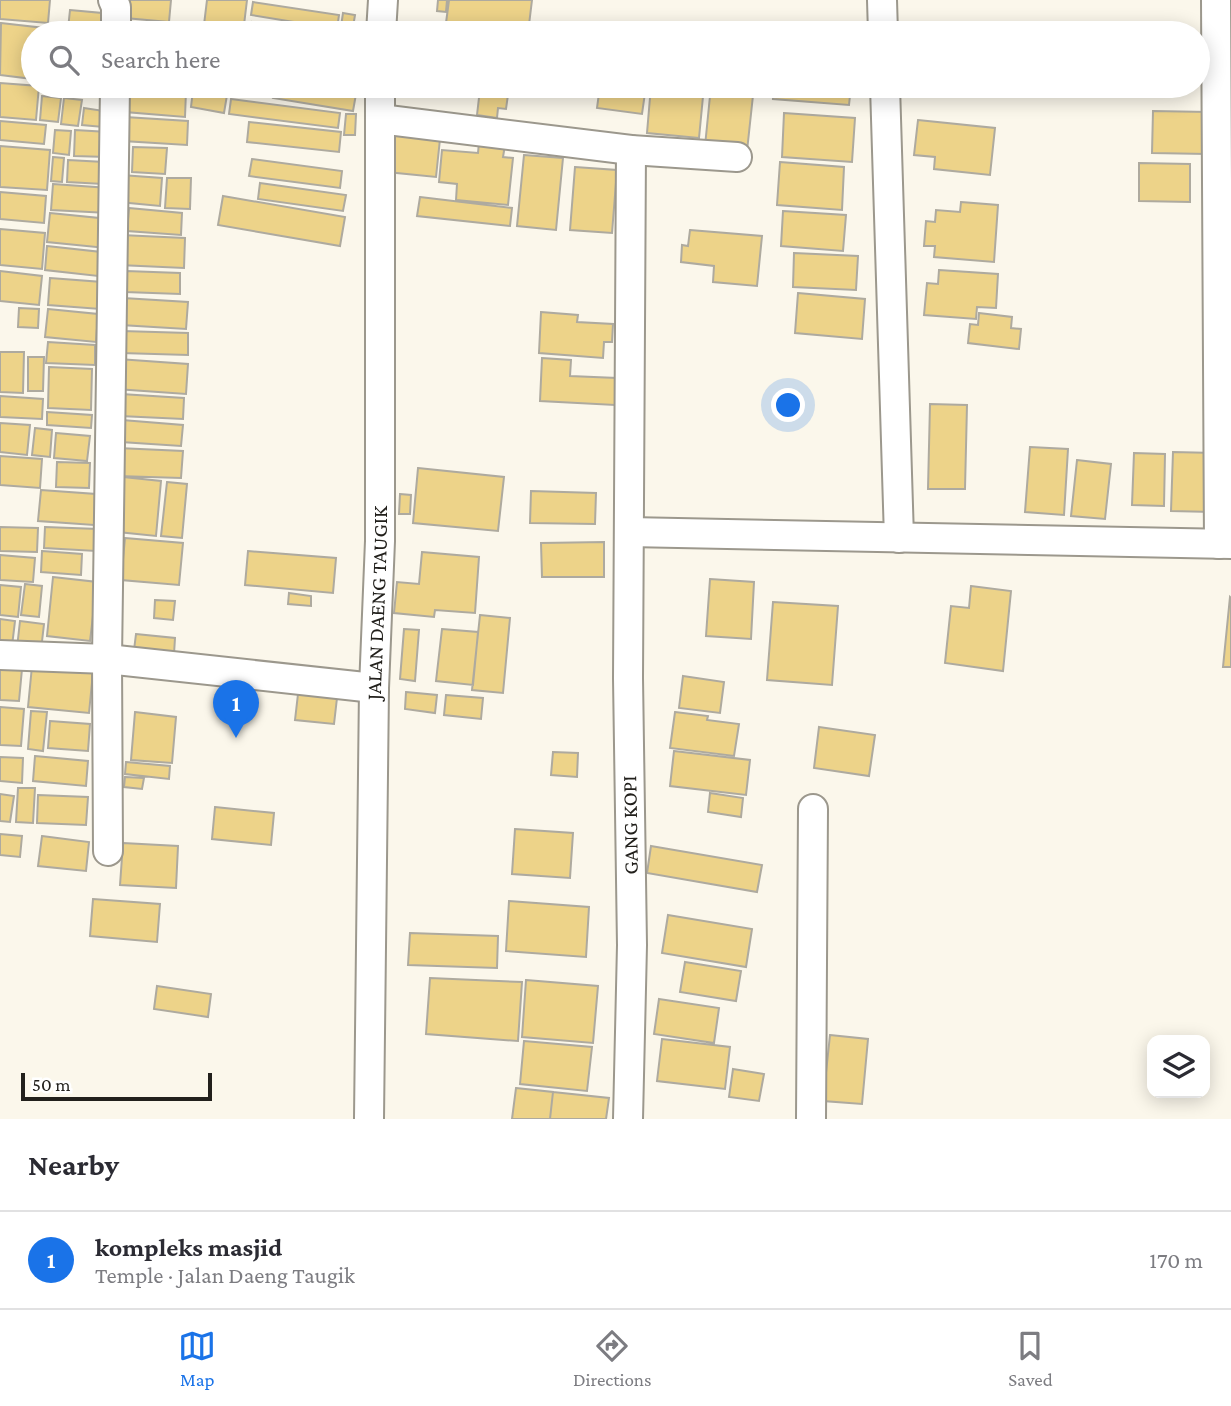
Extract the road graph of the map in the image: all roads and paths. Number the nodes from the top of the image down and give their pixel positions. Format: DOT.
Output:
graph roads {
  1 [pos="113,0"];
  2 [pos="383,0"];
  3 [pos="882,0"];
  4 [pos="1216,0"];
  5 [pos="116,21"];
  6 [pos="382,21"];
  7 [pos="883,21"];
  8 [pos="115,98"];
  9 [pos="380,98"];
  10 [pos="885,98"];
  11 [pos="380,119"];
  12 [pos="631,150"];
  13 [pos="737,157"];
  14 [pos="629,532"];
  15 [pos="900,538"];
  16 [pos="1225,544"];
  17 [pos="0,655"];
  18 [pos="107,659"];
  19 [pos="374,688"];
  20 [pos="813,808"];
  21 [pos="108,850"];
  22 [pos="369,1119"];
  23 [pos="628,1119"];
  24 [pos="811,1119"];
  1 -- 5 [label="street"];
  2 -- 6 [label="street"];
  3 -- 7 [label="street"];
  4 -- 16 [label="street"];
  8 -- 18 [label="street"];
  9 -- 11 [label="street, JALAN DAENG TAUGIK"];
  10 -- 15 [label="street"];
  11 -- 12 [label="street"];
  11 -- 19 [label="street, JALAN DAENG TAUGIK"];
  12 -- 13 [label="street"];
  12 -- 14 [label="street, GANG KOPI"];
  14 -- 15 [label="street"];
  14 -- 23 [label="street, GANG KOPI"];
  15 -- 16 [label="street"];
  17 -- 18 [label="street"];
  18 -- 19 [label="street"];
  18 -- 21 [label="street"];
  19 -- 22 [label="street, JALAN DAENG TAUGIK"];
  20 -- 24 [label="street"];
}
